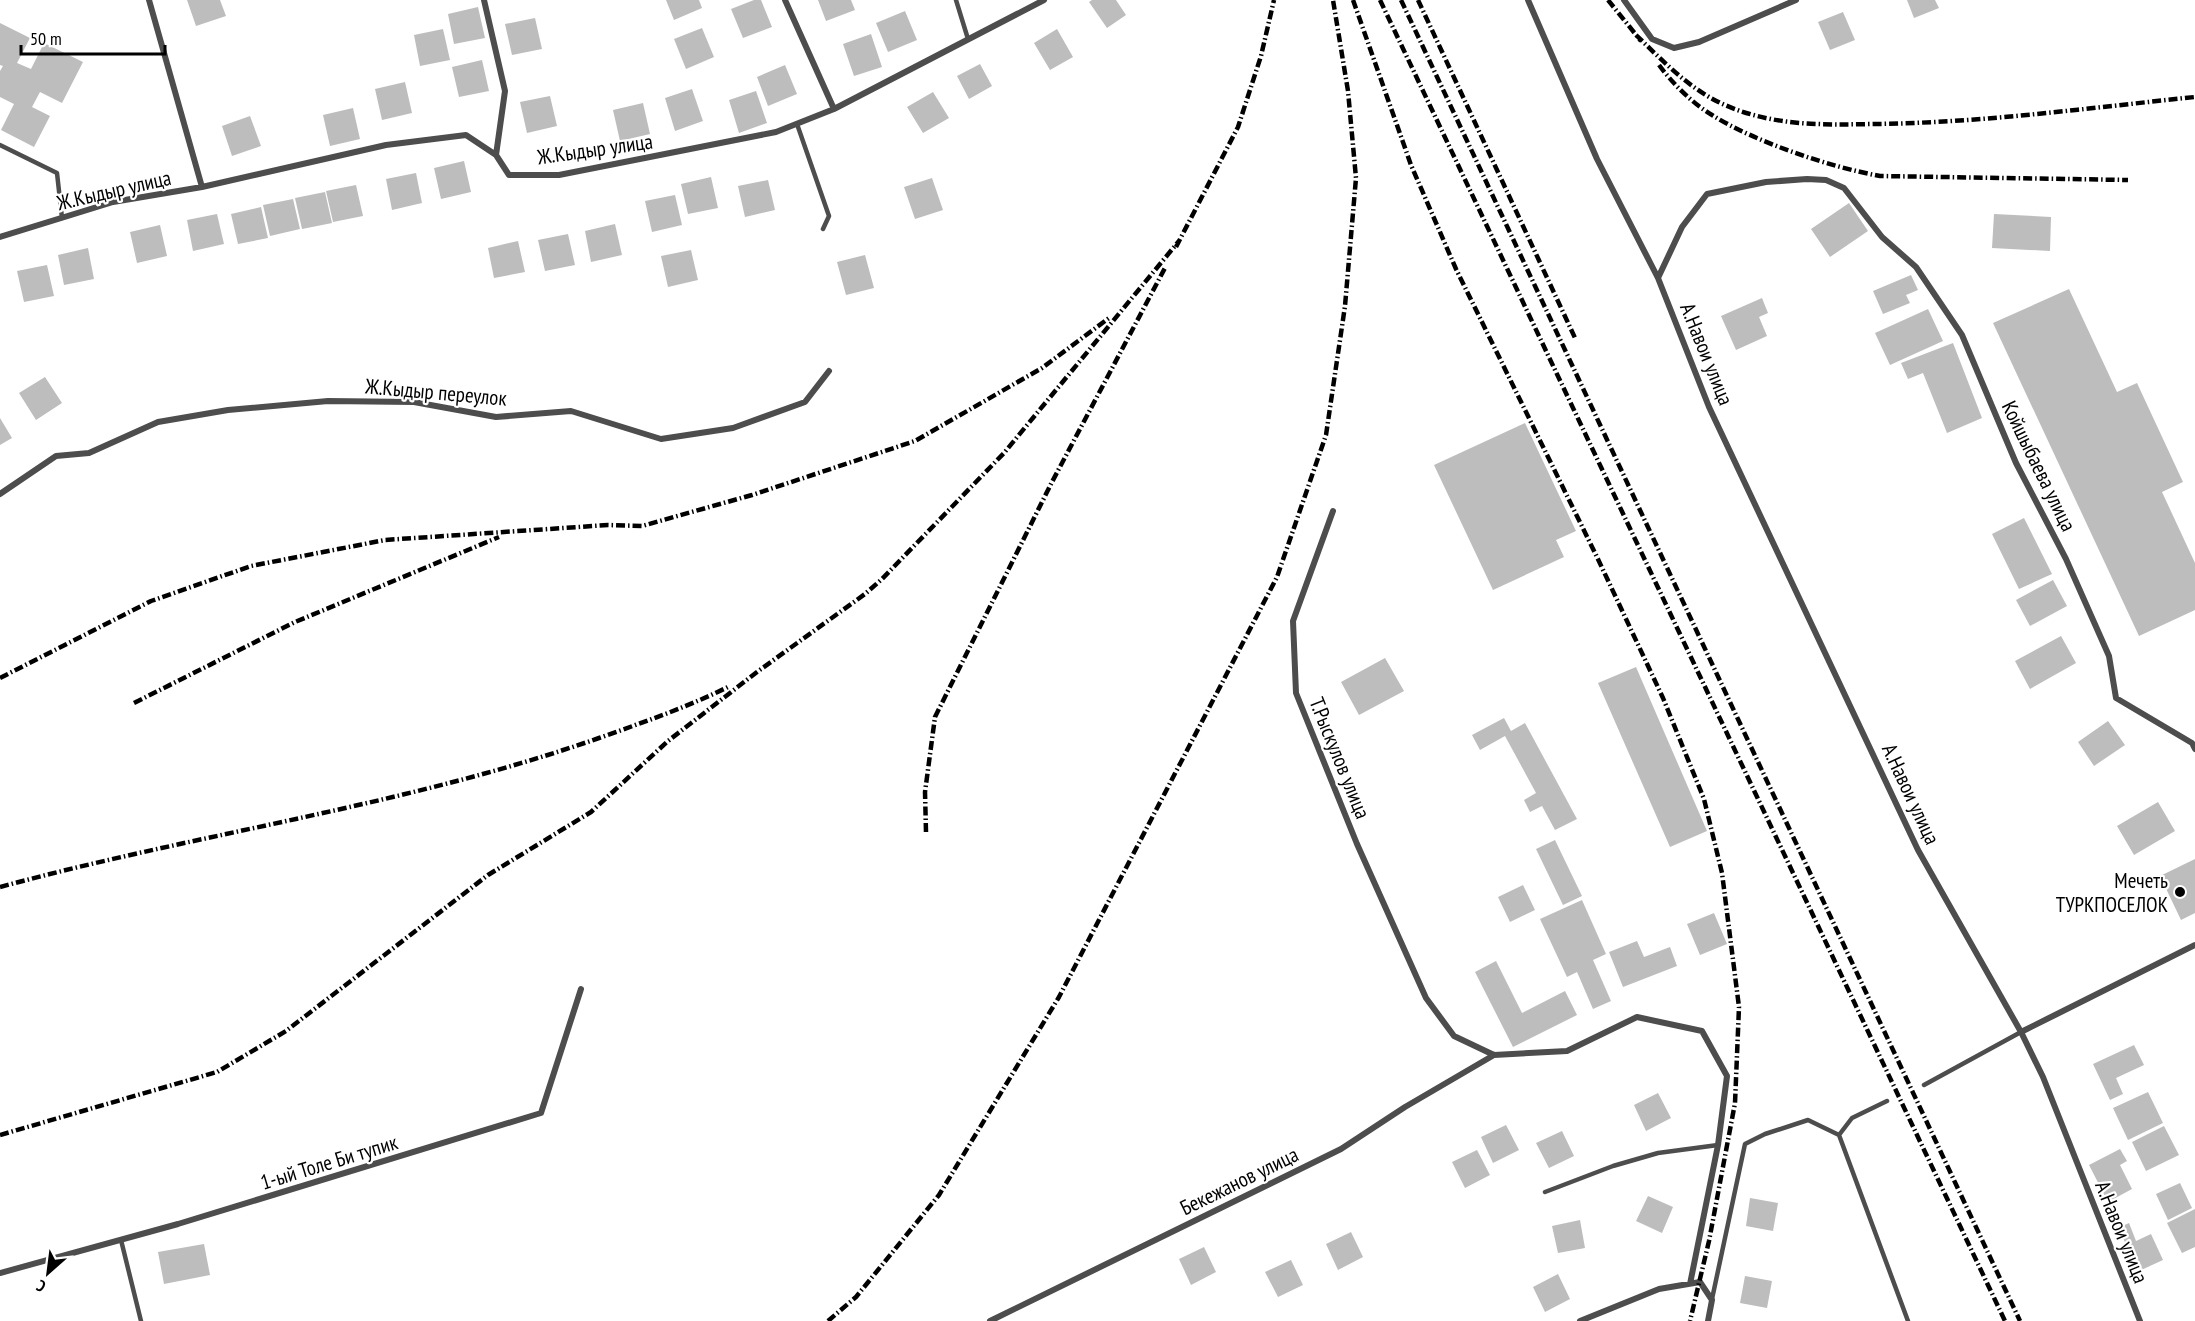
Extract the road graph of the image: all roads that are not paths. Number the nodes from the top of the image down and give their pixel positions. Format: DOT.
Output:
graph roads {
  1 [pos="149,0"];
  2 [pos="484,0"];
  3 [pos="785,0"];
  4 [pos="956,0"];
  5 [pos="1044,0"];
  6 [pos="1528,0"];
  7 [pos="1624,0"];
  8 [pos="1797,0"];
  9 [pos="968,39"];
  10 [pos="834,109"];
  11 [pos="797,124"];
  12 [pos="0,145"];
  13 [pos="496,155"];
  14 [pos="202,187"];
  15 [pos="62,218"];
  16 [pos="823,229"];
  17 [pos="0,237"];
  18 [pos="1658,278"];
  19 [pos="829,371"];
  20 [pos="0,494"];
  21 [pos="1333,511"];
  22 [pos="2195,749"];
  23 [pos="1357,844"];
  24 [pos="2195,945"];
  25 [pos="581,988"];
  26 [pos="2021,1032"];
  27 [pos="1494,1055"];
  28 [pos="1924,1085"];
  29 [pos="1887,1101"];
  30 [pos="1839,1135"];
  31 [pos="1718,1145"];
  32 [pos="1545,1192"];
  33 [pos="121,1240"];
  34 [pos="0,1273"];
  35 [pos="1690,1284"];
  36 [pos="1712,1300"];
  37 [pos="141,1321"];
  38 [pos="990,1321"];
  39 [pos="1580,1321"];
  40 [pos="1708,1321"];
  41 [pos="1908,1321"];
  42 [pos="2140,1321"];
  1 -- 14 [label="street"];
  2 -- 13 [label="street"];
  3 -- 10 [label="street"];
  4 -- 9 [label="lane"];
  5 -- 9 [label="street, Ж.Кыдыр улица"];
  6 -- 18 [label="street, А.Навои улица"];
  7 -- 8 [label="street"];
  9 -- 10 [label="street, Ж.Кыдыр улица"];
  10 -- 11 [label="street, Ж.Кыдыр улица"];
  11 -- 13 [label="street, Ж.Кыдыр улица"];
  11 -- 16 [label="lane"];
  12 -- 15 [label="lane"];
  13 -- 14 [label="street, Ж.Кыдыр улица"];
  14 -- 15 [label="street, Ж.Кыдыр улица"];
  15 -- 17 [label="street, Ж.Кыдыр улица"];
  18 -- 22 [label="street, Койшыбаева улица"];
  18 -- 26 [label="street, А.Навои улица"];
  19 -- 20 [label="street, Ж.Кыдыр переулок"];
  21 -- 23 [label="street, Т.Рыскулов улица"];
  23 -- 27 [label="street, Бекежанов улица"];
  24 -- 26 [label="street"];
  25 -- 33 [label="street, 1-ый Толе Би тупик"];
  26 -- 28 [label="lane"];
  26 -- 42 [label="street, А.Навои улица"];
  27 -- 31 [label="street, Бекежанов улица"];
  27 -- 38 [label="street, Бекежанов улица"];
  29 -- 30 [label="lane"];
  30 -- 36 [label="lane"];
  30 -- 41 [label="lane"];
  31 -- 32 [label="lane"];
  31 -- 35 [label="street"];
  33 -- 34 [label="street, 1-ый Толе Би тупик"];
  33 -- 37 [label="lane"];
  35 -- 36 [label="street"];
  35 -- 39 [label="street"];
  36 -- 40 [label="street"];
}
